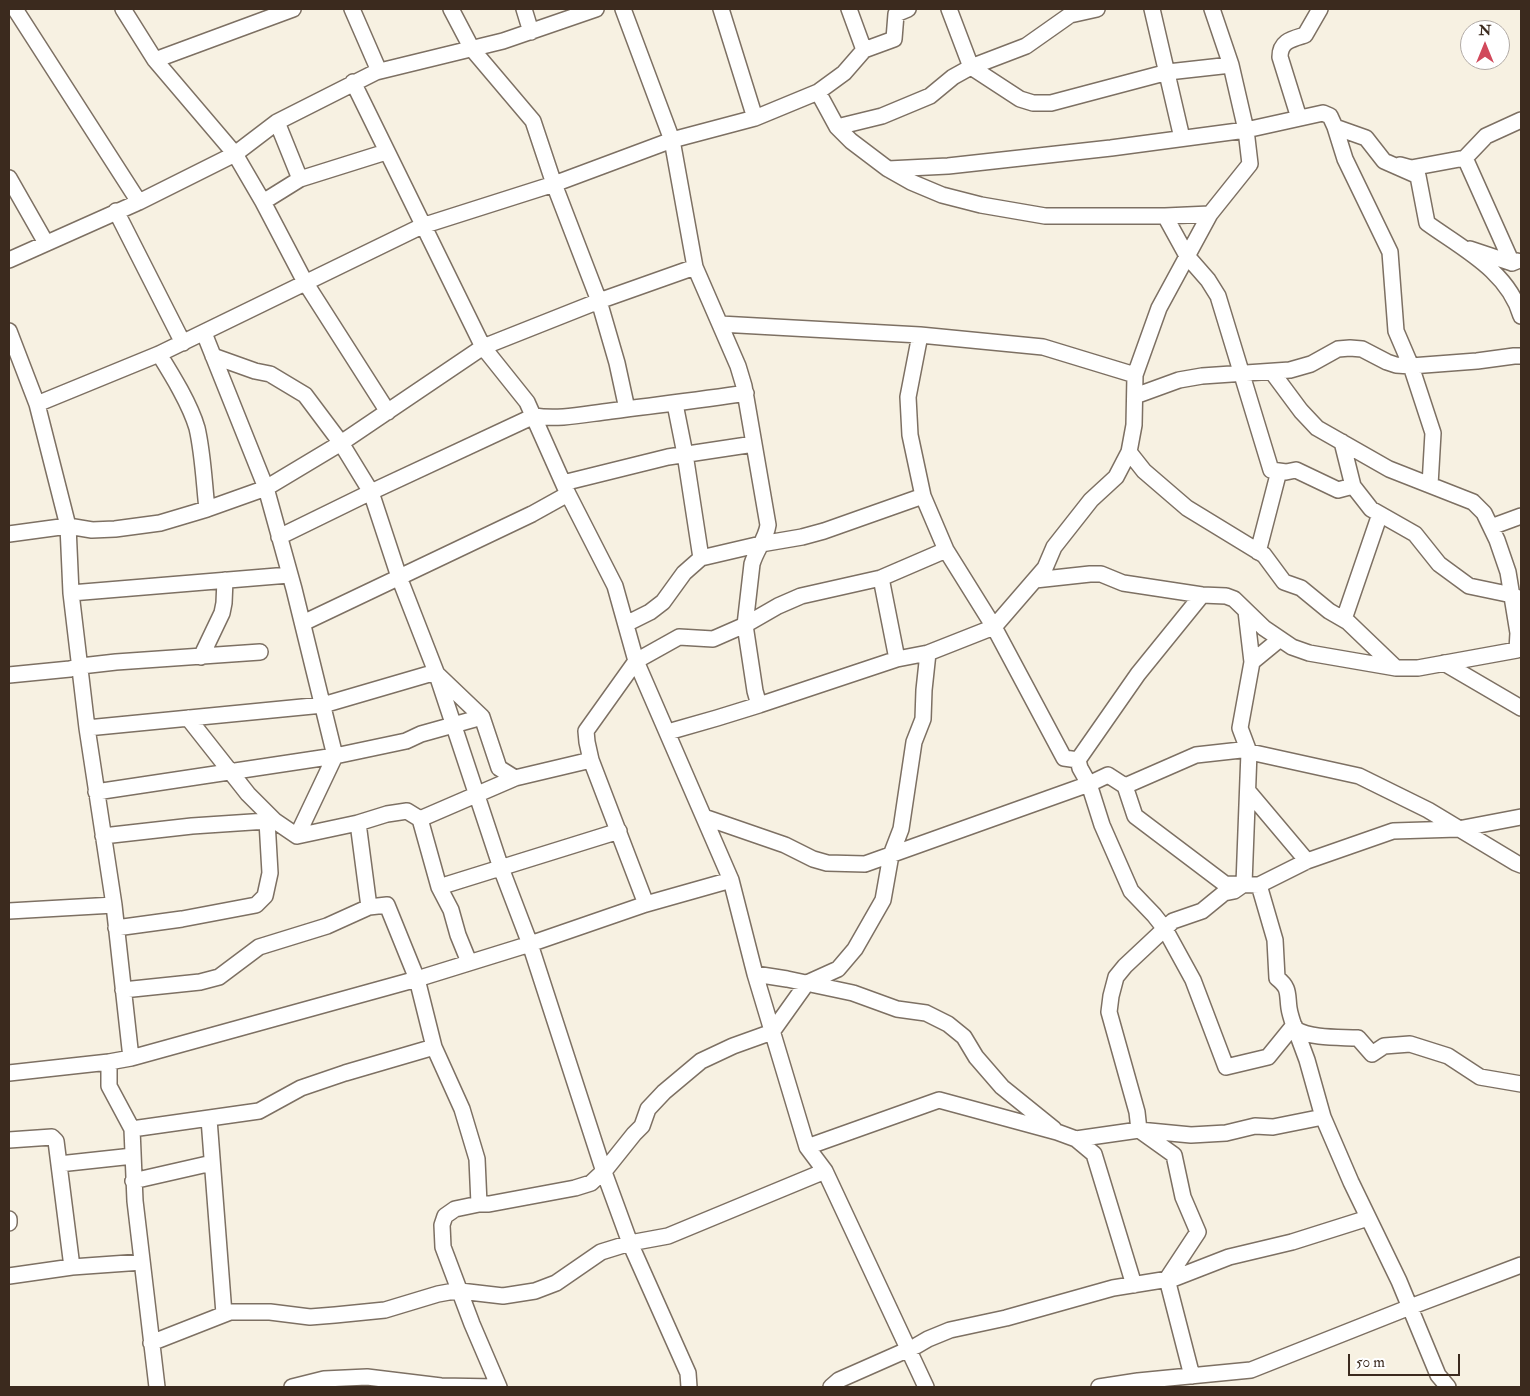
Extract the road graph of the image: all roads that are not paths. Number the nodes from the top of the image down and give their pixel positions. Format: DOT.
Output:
graph roads {
  1 [pos="15,9"];
  2 [pos="123,9"];
  3 [pos="293,9"];
  4 [pos="352,9"];
  5 [pos="451,9"];
  6 [pos="524,9"];
  7 [pos="596,9"];
  8 [pos="623,9"];
  9 [pos="721,9"];
  10 [pos="849,9"];
  11 [pos="908,9"];
  12 [pos="949,9"];
  13 [pos="1097,9"];
  14 [pos="1152,9"];
  15 [pos="1212,9"];
  16 [pos="1320,9"];
  17 [pos="531,32"];
  18 [pos="472,49"];
  19 [pos="864,50"];
  20 [pos="155,60"];
  21 [pos="1231,65"];
  22 [pos="971,68"];
  23 [pos="378,71"];
  24 [pos="1168,72"];
  25 [pos="353,82"];
  26 [pos="818,92"];
  27 [pos="755,118"];
  28 [pos="1299,118"];
  29 [pos="1521,120"];
  30 [pos="277,122"];
  31 [pos="837,127"];
  32 [pos="1335,127"];
  33 [pos="1246,130"];
  34 [pos="1182,138"];
  35 [pos="672,140"];
  36 [pos="386,152"];
  37 [pos="235,154"];
  38 [pos="1465,158"];
  39 [pos="1384,162"];
  40 [pos="888,170"];
  41 [pos="9,178"];
  42 [pos="300,179"];
  43 [pos="554,184"];
  44 [pos="140,202"];
  45 [pos="263,202"];
  46 [pos="116,212"];
  47 [pos="1210,214"];
  48 [pos="1165,216"];
  49 [pos="422,226"];
  50 [pos="46,243"];
  51 [pos="1460,246"];
  52 [pos="1187,256"];
  53 [pos="9,260"];
  54 [pos="1517,261"];
  55 [pos="695,267"];
  56 [pos="305,282"];
  57 [pos="599,301"];
  58 [pos="1521,316"];
  59 [pos="720,324"];
  60 [pos="9,331"];
  61 [pos="204,333"];
  62 [pos="920,334"];
  63 [pos="183,342"];
  64 [pos="483,348"];
  65 [pos="159,354"];
  66 [pos="213,356"];
  67 [pos="1521,356"];
  68 [pos="1411,366"];
  69 [pos="1272,372"];
  70 [pos="1242,374"];
  71 [pos="1136,375"];
  72 [pos="746,393"];
  73 [pos="1135,396"];
  74 [pos="37,404"];
  75 [pos="675,404"];
  76 [pos="627,409"];
  77 [pos="388,412"];
  78 [pos="534,416"];
  79 [pos="1342,442"];
  80 [pos="341,443"];
  81 [pos="754,444"];
  82 [pos="1129,452"];
  83 [pos="685,454"];
  84 [pos="1279,471"];
  85 [pos="1353,486"];
  86 [pos="1430,486"];
  87 [pos="266,488"];
  88 [pos="566,488"];
  89 [pos="372,492"];
  90 [pos="923,496"];
  91 [pos="206,509"];
  92 [pos="1380,514"];
  93 [pos="1521,516"];
  94 [pos="68,526"];
  95 [pos="1491,527"];
  96 [pos="9,534"];
  97 [pos="279,538"];
  98 [pos="761,544"];
  99 [pos="946,550"];
  100 [pos="1258,552"];
  101 [pos="701,558"];
  102 [pos="290,575"];
  103 [pos="399,578"];
  104 [pos="881,578"];
  105 [pos="225,580"];
  106 [pos="1035,580"];
  107 [pos="71,593"];
  108 [pos="1202,595"];
  109 [pos="1517,597"];
  110 [pos="1246,610"];
  111 [pos="1344,619"];
  112 [pos="303,623"];
  113 [pos="626,624"];
  114 [pos="745,625"];
  115 [pos="994,627"];
  116 [pos="1280,639"];
  117 [pos="260,652"];
  118 [pos="928,653"];
  119 [pos="201,656"];
  120 [pos="897,658"];
  121 [pos="636,661"];
  122 [pos="1252,662"];
  123 [pos="1444,663"];
  124 [pos="81,666"];
  125 [pos="1396,668"];
  126 [pos="436,672"];
  127 [pos="9,675"];
  128 [pos="759,704"];
  129 [pos="323,705"];
  130 [pos="1521,708"];
  131 [pos="188,718"];
  132 [pos="482,718"];
  133 [pos="453,725"];
  134 [pos="87,728"];
  135 [pos="668,732"];
  136 [pos="1249,752"];
  137 [pos="336,756"];
  138 [pos="592,760"];
  139 [pos="1078,760"];
  140 [pos="229,772"];
  141 [pos="515,778"];
  142 [pos="1089,784"];
  143 [pos="1125,786"];
  144 [pos="1248,791"];
  145 [pos="96,792"];
  146 [pos="476,795"];
  147 [pos="704,817"];
  148 [pos="1521,817"];
  149 [pos="420,819"];
  150 [pos="271,821"];
  151 [pos="358,823"];
  152 [pos="1458,829"];
  153 [pos="619,831"];
  154 [pos="103,836"];
  155 [pos="297,836"];
  156 [pos="892,856"];
  157 [pos="1307,861"];
  158 [pos="1521,865"];
  159 [pos="501,868"];
  160 [pos="731,880"];
  161 [pos="1251,884"];
  162 [pos="439,887"];
  163 [pos="646,904"];
  164 [pos="114,905"];
  165 [pos="368,907"];
  166 [pos="9,911"];
  167 [pos="116,928"];
  168 [pos="1165,929"];
  169 [pos="530,944"];
  170 [pos="469,962"];
  171 [pos="755,974"];
  172 [pos="417,979"];
  173 [pos="807,983"];
  174 [pos="123,990"];
  175 [pos="1294,1025"];
  176 [pos="772,1032"];
  177 [pos="434,1047"];
  178 [pos="131,1058"];
  179 [pos="109,1062"];
  180 [pos="9,1073"];
  181 [pos="1521,1084"];
  182 [pos="1323,1117"];
  183 [pos="209,1119"];
  184 [pos="132,1129"];
  185 [pos="1139,1130"];
  186 [pos="1057,1132"];
  187 [pos="1076,1139"];
  188 [pos="9,1140"];
  189 [pos="806,1147"];
  190 [pos="133,1156"];
  191 [pos="212,1162"];
  192 [pos="59,1164"];
  193 [pos="825,1171"];
  194 [pos="604,1172"];
  195 [pos="133,1182"];
  196 [pos="479,1204"];
  197 [pos="1368,1218"];
  198 [pos="9,1219"];
  199 [pos="9,1223"];
  200 [pos="630,1243"];
  201 [pos="142,1262"];
  202 [pos="1521,1265"];
  203 [pos="72,1268"];
  204 [pos="9,1276"];
  205 [pos="1166,1279"];
  206 [pos="1134,1285"];
  207 [pos="460,1291"];
  208 [pos="1410,1307"];
  209 [pos="224,1314"];
  210 [pos="151,1343"];
  211 [pos="910,1349"];
  212 [pos="1192,1376"];
  213 [pos="1438,1381"];
  214 [pos="156,1387"];
  215 [pos="292,1387"];
  216 [pos="497,1387"];
  217 [pos="689,1387"];
  218 [pos="831,1387"];
  219 [pos="926,1387"];
  220 [pos="1102,1387"];
  221 [pos="1448,1387"];
  1 -- 44 [label="street"];
  2 -- 20 [label="street"];
  3 -- 20 [label="street"];
  4 -- 23 [label="street"];
  5 -- 18 [label="street"];
  6 -- 17 [label="street"];
  7 -- 17 [label="street"];
  8 -- 35 [label="street"];
  9 -- 27 [label="street"];
  10 -- 19 [label="street"];
  11 -- 19 [label="street"];
  12 -- 22 [label="street"];
  13 -- 22 [label="street"];
  14 -- 24 [label="street"];
  15 -- 21 [label="street"];
  16 -- 28 [label="street"];
  17 -- 18 [label="street"];
  18 -- 23 [label="street"];
  18 -- 43 [label="street"];
  19 -- 26 [label="street"];
  20 -- 37 [label="street"];
  21 -- 24 [label="street"];
  21 -- 33 [label="street"];
  22 -- 24 [label="street"];
  22 -- 31 [label="street"];
  23 -- 25 [label="street"];
  24 -- 34 [label="street"];
  25 -- 30 [label="street"];
  25 -- 36 [label="street"];
  26 -- 27 [label="street"];
  26 -- 31 [label="street"];
  27 -- 35 [label="street"];
  28 -- 32 [label="street"];
  28 -- 33 [label="street"];
  29 -- 38 [label="street"];
  30 -- 37 [label="street"];
  30 -- 42 [label="street"];
  31 -- 40 [label="street"];
  32 -- 39 [label="street"];
  32 -- 68 [label="street"];
  33 -- 34 [label="street"];
  33 -- 47 [label="street"];
  34 -- 40 [label="street"];
  35 -- 43 [label="street"];
  35 -- 55 [label="street"];
  36 -- 42 [label="street"];
  36 -- 49 [label="street"];
  37 -- 44 [label="street"];
  37 -- 45 [label="street"];
  38 -- 39 [label="street"];
  38 -- 54 [label="street"];
  39 -- 51 [label="street"];
  40 -- 48 [label="street"];
  41 -- 50 [label="street"];
  42 -- 45 [label="street"];
  43 -- 49 [label="street"];
  43 -- 57 [label="street"];
  44 -- 46 [label="street"];
  45 -- 56 [label="street"];
  46 -- 50 [label="street"];
  46 -- 63 [label="street"];
  47 -- 48 [label="street"];
  47 -- 52 [label="street"];
  48 -- 52 [label="street"];
  49 -- 56 [label="street"];
  49 -- 64 [label="street"];
  50 -- 53 [label="street"];
  51 -- 54 [label="street"];
  51 -- 58 [label="street"];
  52 -- 70 [label="street"];
  52 -- 71 [label="street"];
  55 -- 57 [label="street"];
  55 -- 59 [label="street"];
  56 -- 61 [label="street"];
  56 -- 77 [label="street"];
  57 -- 64 [label="street"];
  57 -- 76 [label="street"];
  59 -- 62 [label="street"];
  59 -- 72 [label="street"];
  60 -- 74 [label="street"];
  61 -- 63 [label="street"];
  61 -- 66 [label="street"];
  62 -- 71 [label="street"];
  62 -- 90 [label="street"];
  63 -- 65 [label="street"];
  64 -- 77 [label="street"];
  64 -- 78 [label="street"];
  65 -- 74 [label="street"];
  65 -- 91 [label="street"];
  66 -- 80 [label="street"];
  66 -- 87 [label="street"];
  67 -- 68 [label="street"];
  68 -- 69 [label="street"];
  68 -- 86 [label="street"];
  69 -- 70 [label="street"];
  69 -- 79 [label="street"];
  70 -- 73 [label="street"];
  70 -- 84 [label="street"];
  71 -- 73 [label="street"];
  72 -- 75 [label="street"];
  72 -- 81 [label="street"];
  73 -- 82 [label="street"];
  74 -- 94 [label="street"];
  75 -- 76 [label="street"];
  75 -- 83 [label="street"];
  76 -- 78 [label="street"];
  77 -- 80 [label="street"];
  78 -- 88 [label="street"];
  78 -- 89 [label="street"];
  79 -- 85 [label="street"];
  79 -- 86 [label="street"];
  80 -- 87 [label="street"];
  80 -- 89 [label="street"];
  81 -- 83 [label="street"];
  81 -- 98 [label="street"];
  82 -- 100 [label="street"];
  82 -- 106 [label="street"];
  83 -- 88 [label="street"];
  83 -- 101 [label="street"];
  84 -- 85 [label="street"];
  84 -- 100 [label="street"];
  85 -- 92 [label="street"];
  86 -- 95 [label="street"];
  87 -- 91 [label="street"];
  87 -- 97 [label="street"];
  88 -- 103 [label="street"];
  88 -- 113 [label="street"];
  89 -- 97 [label="street"];
  89 -- 103 [label="street"];
  90 -- 98 [label="street"];
  90 -- 99 [label="street"];
  91 -- 94 [label="street"];
  92 -- 109 [label="street"];
  92 -- 111 [label="street"];
  93 -- 95 [label="street"];
  94 -- 96 [label="street"];
  94 -- 107 [label="street"];
  95 -- 109 [label="street"];
  97 -- 102 [label="street"];
  98 -- 101 [label="street"];
  98 -- 114 [label="street"];
  99 -- 104 [label="street"];
  99 -- 115 [label="street"];
  100 -- 111 [label="street"];
  101 -- 113 [label="street"];
  102 -- 105 [label="street"];
  102 -- 112 [label="street"];
  103 -- 112 [label="street"];
  103 -- 126 [label="street"];
  104 -- 114 [label="street"];
  104 -- 120 [label="street"];
  105 -- 107 [label="street"];
  105 -- 119 [label="street"];
  106 -- 108 [label="street"];
  106 -- 115 [label="street"];
  107 -- 124 [label="street"];
  108 -- 110 [label="street"];
  108 -- 139 [label="street"];
  109 -- 123 [label="street"];
  110 -- 116 [label="street"];
  110 -- 122 [label="street"];
  111 -- 125 [label="street"];
  112 -- 129 [label="street"];
  113 -- 121 [label="street"];
  114 -- 121 [label="street"];
  114 -- 128 [label="street"];
  115 -- 118 [label="street"];
  115 -- 139 [label="street"];
  116 -- 122 [label="street"];
  116 -- 125 [label="street"];
  117 -- 119 [label="street"];
  118 -- 120 [label="street"];
  118 -- 156 [label="street"];
  119 -- 124 [label="street"];
  120 -- 128 [label="street"];
  121 -- 135 [label="street"];
  121 -- 138 [label="street"];
  122 -- 136 [label="street"];
  123 -- 125 [label="street"];
  123 -- 130 [label="street"];
  124 -- 127 [label="street"];
  124 -- 134 [label="street"];
  126 -- 129 [label="street"];
  126 -- 132 [label="street"];
  126 -- 133 [label="street"];
  128 -- 135 [label="street"];
  129 -- 131 [label="street"];
  129 -- 137 [label="street"];
  131 -- 134 [label="street"];
  131 -- 140 [label="street"];
  132 -- 133 [label="street"];
  132 -- 141 [label="street"];
  133 -- 137 [label="street"];
  133 -- 146 [label="street"];
  134 -- 145 [label="street"];
  135 -- 147 [label="street"];
  136 -- 143 [label="street"];
  136 -- 144 [label="street"];
  136 -- 152 [label="street"];
  137 -- 140 [label="street"];
  137 -- 155 [label="street"];
  138 -- 141 [label="street"];
  138 -- 153 [label="street"];
  139 -- 142 [label="street"];
  140 -- 145 [label="street"];
  140 -- 150 [label="street"];
  141 -- 146 [label="street"];
  142 -- 143 [label="street"];
  142 -- 156 [label="street"];
  142 -- 168 [label="street"];
  143 -- 161 [label="street"];
  144 -- 157 [label="street"];
  144 -- 161 [label="street"];
  145 -- 154 [label="street"];
  146 -- 149 [label="street"];
  146 -- 159 [label="street"];
  147 -- 156 [label="street"];
  147 -- 160 [label="street"];
  148 -- 152 [label="street"];
  149 -- 151 [label="street"];
  149 -- 162 [label="street"];
  150 -- 154 [label="street"];
  150 -- 155 [label="street"];
  150 -- 167 [label="street"];
  151 -- 155 [label="street"];
  151 -- 165 [label="street"];
  152 -- 157 [label="street"];
  152 -- 158 [label="street"];
  153 -- 159 [label="street"];
  153 -- 163 [label="street"];
  154 -- 164 [label="street"];
  156 -- 173 [label="street"];
  157 -- 161 [label="street"];
  159 -- 162 [label="street"];
  159 -- 169 [label="street"];
  160 -- 163 [label="street"];
  160 -- 171 [label="street"];
  161 -- 168 [label="street"];
  161 -- 175 [label="street"];
  162 -- 170 [label="street"];
  163 -- 169 [label="street"];
  164 -- 166 [label="street"];
  164 -- 167 [label="street"];
  165 -- 172 [label="street"];
  165 -- 174 [label="street"];
  167 -- 174 [label="street"];
  168 -- 175 [label="street"];
  168 -- 185 [label="street"];
  169 -- 170 [label="street"];
  169 -- 194 [label="street"];
  170 -- 172 [label="street"];
  171 -- 173 [label="street"];
  171 -- 176 [label="street"];
  172 -- 177 [label="street"];
  172 -- 178 [label="street"];
  173 -- 176 [label="street"];
  173 -- 186 [label="street"];
  174 -- 178 [label="street"];
  175 -- 181 [label="street"];
  175 -- 182 [label="street"];
  176 -- 189 [label="street"];
  176 -- 194 [label="street"];
  177 -- 183 [label="street"];
  177 -- 196 [label="street"];
  178 -- 179 [label="street"];
  179 -- 180 [label="street"];
  179 -- 184 [label="street"];
  182 -- 185 [label="street"];
  182 -- 197 [label="street"];
  183 -- 184 [label="street"];
  183 -- 191 [label="street"];
  184 -- 190 [label="street"];
  185 -- 187 [label="street"];
  185 -- 205 [label="street"];
  186 -- 187 [label="street"];
  186 -- 189 [label="street"];
  187 -- 206 [label="street"];
  188 -- 192 [label="street"];
  189 -- 193 [label="street"];
  190 -- 192 [label="street"];
  190 -- 195 [label="street"];
  191 -- 195 [label="street"];
  191 -- 209 [label="street"];
  192 -- 203 [label="street"];
  193 -- 200 [label="street"];
  193 -- 211 [label="street"];
  194 -- 196 [label="street"];
  194 -- 200 [label="street"];
  195 -- 201 [label="street"];
  196 -- 207 [label="street"];
  197 -- 205 [label="street"];
  197 -- 208 [label="street"];
  198 -- 199 [label="street"];
  200 -- 207 [label="street"];
  200 -- 217 [label="street"];
  201 -- 203 [label="street"];
  201 -- 210 [label="street"];
  202 -- 208 [label="street"];
  203 -- 204 [label="street"];
  205 -- 206 [label="street"];
  205 -- 212 [label="street"];
  206 -- 211 [label="street"];
  207 -- 209 [label="street"];
  207 -- 216 [label="street"];
  208 -- 212 [label="street"];
  208 -- 213 [label="street"];
  209 -- 210 [label="street"];
  210 -- 214 [label="street"];
  211 -- 218 [label="street"];
  211 -- 219 [label="street"];
  212 -- 220 [label="street"];
  213 -- 221 [label="street"];
  215 -- 216 [label="street"];
}
